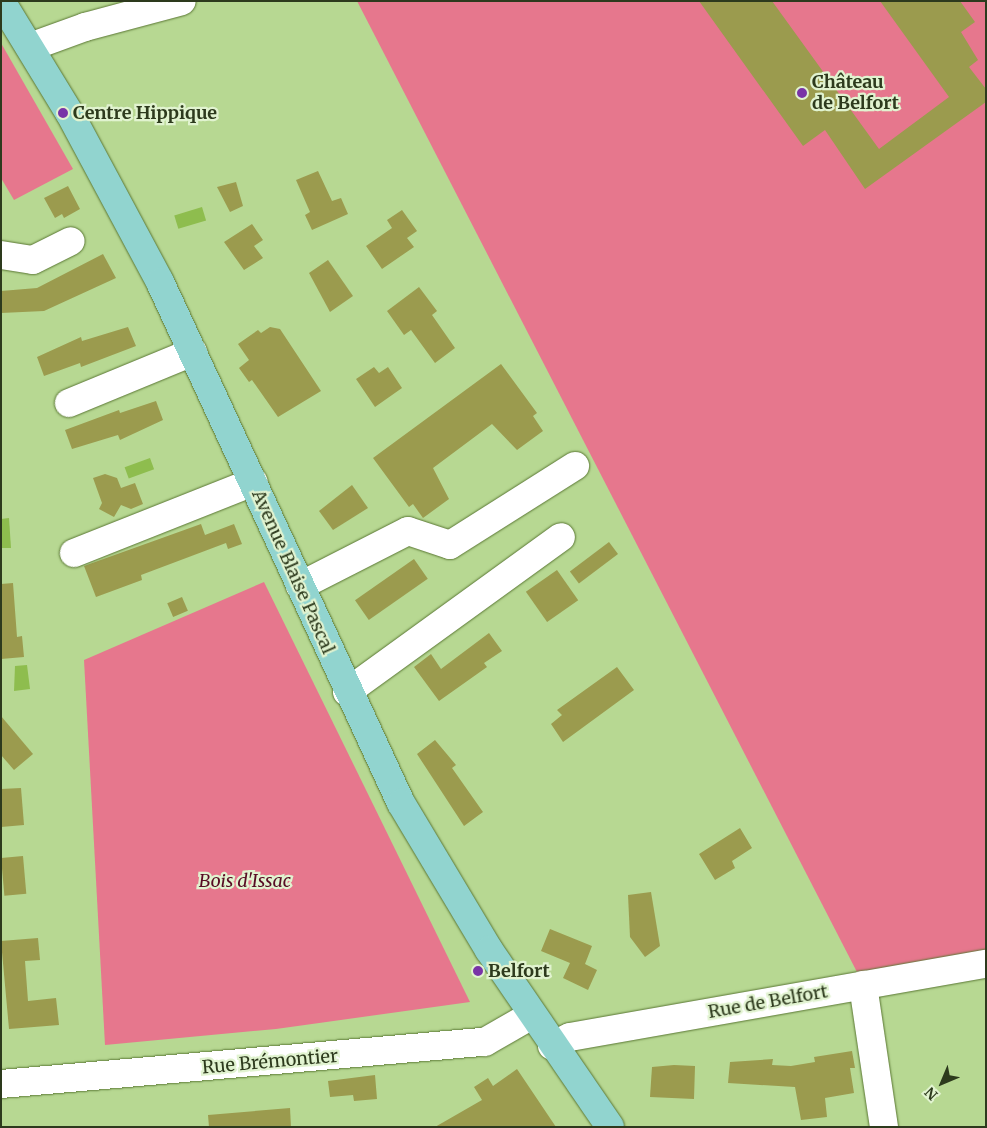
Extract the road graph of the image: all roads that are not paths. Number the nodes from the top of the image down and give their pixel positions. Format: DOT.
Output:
graph roads {
  1 [pos="182,1"];
  2 [pos="1,2"];
  3 [pos="30,47"];
  4 [pos="71,241"];
  5 [pos="1,255"];
  6 [pos="193,352"];
  7 [pos="69,403"];
  8 [pos="575,466"];
  9 [pos="253,482"];
  10 [pos="560,538"];
  11 [pos="74,553"];
  12 [pos="300,586"];
  13 [pos="347,692"];
  14 [pos="986,964"];
  15 [pos="863,985"];
  16 [pos="532,1015"];
  17 [pos="552,1046"];
  18 [pos="1,1084"];
  19 [pos="610,1127"];
  20 [pos="884,1127"];
  1 -- 3 [label="street"];
  2 -- 3 [label="main road, Avenue Blaise Pascal"];
  3 -- 6 [label="main road, Avenue Blaise Pascal"];
  4 -- 5 [label="street"];
  6 -- 7 [label="street"];
  6 -- 9 [label="main road, Avenue Blaise Pascal"];
  8 -- 12 [label="street"];
  9 -- 11 [label="street"];
  9 -- 12 [label="main road, Avenue Blaise Pascal"];
  10 -- 13 [label="street"];
  12 -- 13 [label="main road, Avenue Blaise Pascal"];
  13 -- 16 [label="main road, Avenue Blaise Pascal"];
  14 -- 15 [label="street, Rue de Belfort"];
  15 -- 17 [label="street, Rue de Belfort"];
  15 -- 20 [label="street"];
  16 -- 17 [label="main road, Avenue Blaise Pascal"];
  16 -- 18 [label="street, Rue Brémontier"];
  17 -- 19 [label="main road, Avenue Blaise Pascal"];
}
